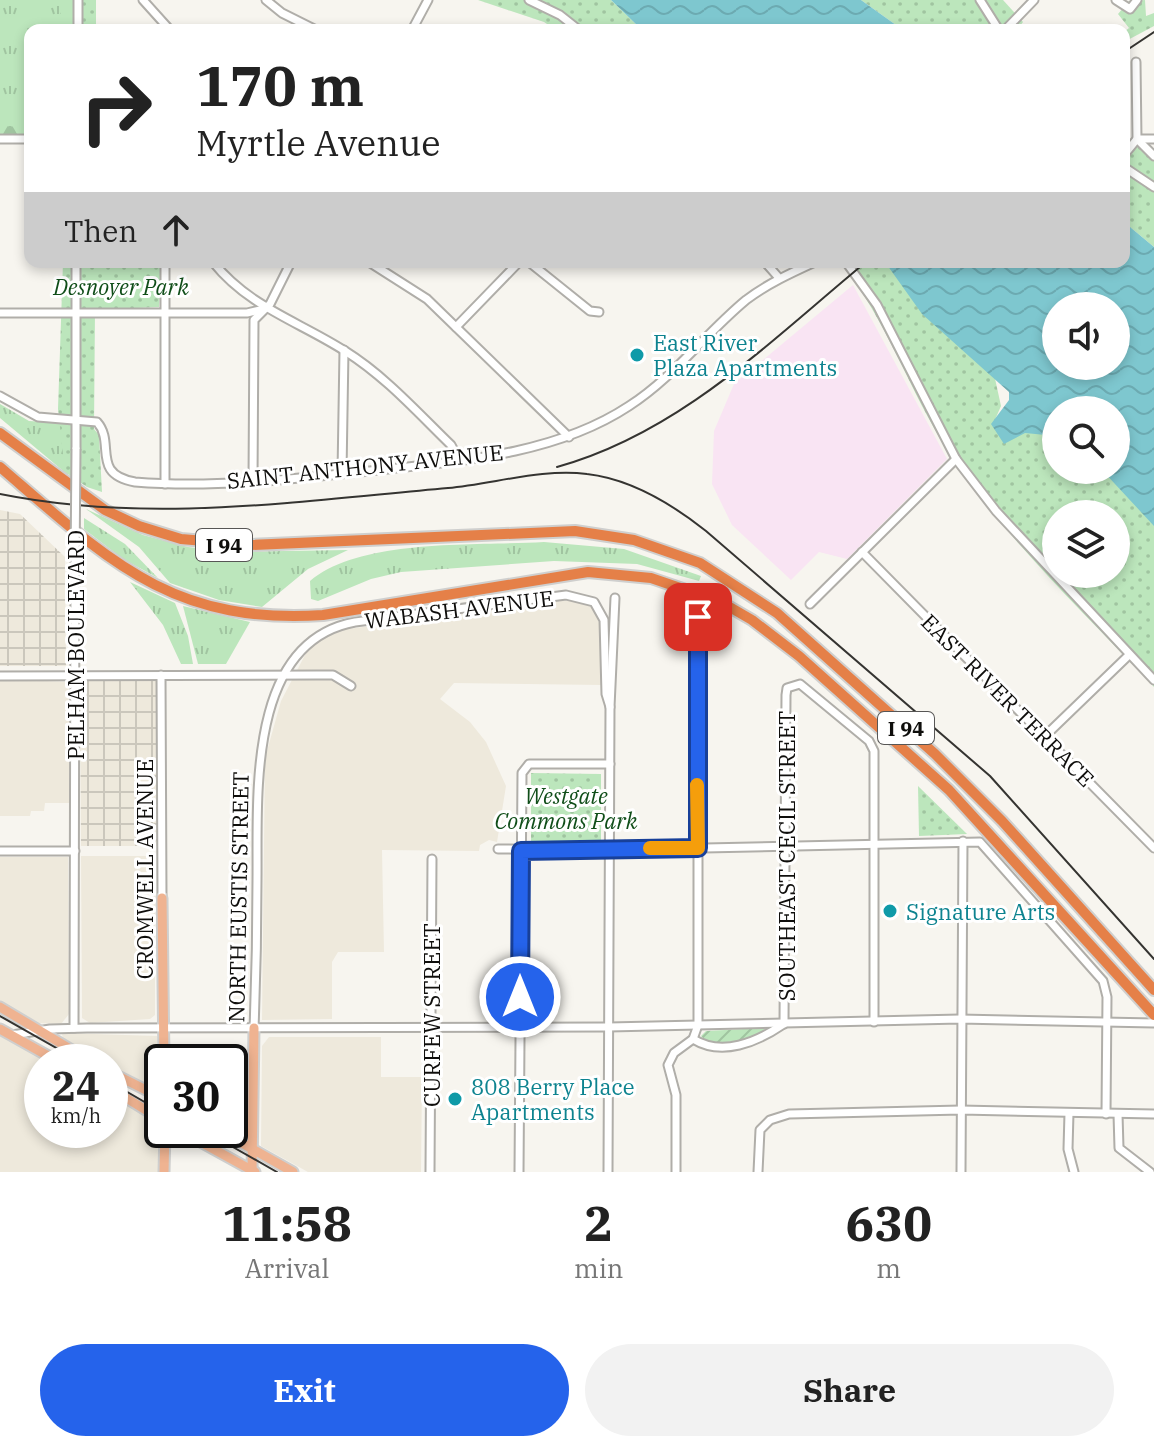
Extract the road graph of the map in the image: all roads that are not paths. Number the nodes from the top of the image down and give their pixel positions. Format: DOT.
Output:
graph roads {
  1 [pos="78,0"];
  2 [pos="143,0"];
  3 [pos="266,0"];
  4 [pos="428,0"];
  5 [pos="529,0"];
  6 [pos="980,0"];
  7 [pos="1034,0"];
  8 [pos="1116,0"];
  9 [pos="1137,0"];
  10 [pos="78,24"];
  11 [pos="165,24"];
  12 [pos="304,24"];
  13 [pos="415,24"];
  14 [pos="571,24"];
  15 [pos="995,24"];
  16 [pos="1015,24"];
  17 [pos="1136,62"];
  18 [pos="0,139"];
  19 [pos="24,139"];
  20 [pos="1137,139"];
  21 [pos="1154,139"];
  22 [pos="1130,148"];
  23 [pos="1154,156"];
  24 [pos="1130,171"];
  25 [pos="1154,187"];
  26 [pos="76,268"];
  27 [pos="165,268"];
  28 [pos="218,268"];
  29 [pos="288,268"];
  30 [pos="379,268"];
  31 [pos="513,268"];
  32 [pos="536,268"];
  33 [pos="770,268"];
  34 [pos="802,268"];
  35 [pos="850,268"];
  36 [pos="779,278"];
  37 [pos="264,309"];
  38 [pos="599,312"];
  39 [pos="0,313"];
  40 [pos="76,313"];
  41 [pos="164,313"];
  42 [pos="456,327"];
  43 [pos="344,350"];
  44 [pos="0,396"];
  45 [pos="76,418"];
  46 [pos="0,433"];
  47 [pos="569,437"];
  48 [pos="458,458"];
  49 [pos="956,459"];
  50 [pos="0,467"];
  51 [pos="342,473"];
  52 [pos="253,481"];
  53 [pos="165,484"];
  54 [pos="862,552"];
  55 [pos="615,598"];
  56 [pos="810,604"];
  57 [pos="698,617"];
  58 [pos="1129,655"];
  59 [pos="75,675"];
  60 [pos="163,675"];
  61 [pos="285,675"];
  62 [pos="0,676"];
  63 [pos="1154,680"];
  64 [pos="351,686"];
  65 [pos="610,707"];
  66 [pos="1044,737"];
  67 [pos="610,764"];
  68 [pos="963,841"];
  69 [pos="874,843"];
  70 [pos="786,845"];
  71 [pos="698,848"];
  72 [pos="1154,848"];
  73 [pos="498,849"];
  74 [pos="610,850"];
  75 [pos="0,851"];
  76 [pos="75,851"];
  77 [pos="521,851"];
  78 [pos="432,859"];
  79 [pos="162,898"];
  80 [pos="1154,990"];
  81 [pos="0,1007"];
  82 [pos="960,1019"];
  83 [pos="1153,1020"];
  84 [pos="874,1022"];
  85 [pos="1107,1022"];
  86 [pos="784,1024"];
  87 [pos="698,1025"];
  88 [pos="431,1027"];
  89 [pos="609,1027"];
  90 [pos="74,1028"];
  91 [pos="163,1028"];
  92 [pos="254,1028"];
  93 [pos="520,1028"];
  94 [pos="0,1029"];
  95 [pos="39,1031"];
  96 [pos="10,1035"];
  97 [pos="693,1039"];
  98 [pos="26,1044"];
  99 [pos="61,1044"];
  100 [pos="163,1044"];
  101 [pos="961,1110"];
  102 [pos="1069,1113"];
  103 [pos="1106,1114"];
  104 [pos="1118,1114"];
  105 [pos="1154,1114"];
  106 [pos="248,1146"];
  107 [pos="165,1148"];
  108 [pos="211,1148"];
  109 [pos="253,1149"];
  110 [pos="253,1171"];
  111 [pos="164,1172"];
  112 [pos="293,1172"];
  113 [pos="430,1172"];
  114 [pos="519,1172"];
  115 [pos="608,1172"];
  116 [pos="676,1172"];
  117 [pos="758,1172"];
  118 [pos="961,1172"];
  119 [pos="1074,1172"];
  120 [pos="1150,1172"];
  1 -- 10 [label="street"];
  2 -- 11 [label="street"];
  3 -- 12 [label="street"];
  4 -- 13 [label="street"];
  5 -- 14 [label="street"];
  6 -- 15 [label="street"];
  7 -- 16 [label="street"];
  8 -- 9 [label="street"];
  17 -- 20 [label="street"];
  18 -- 19 [label="street"];
  20 -- 21 [label="street"];
  20 -- 22 [label="street"];
  20 -- 23 [label="street"];
  24 -- 25 [label="street"];
  26 -- 40 [label="street, PELHAM BOULEVARD"];
  27 -- 41 [label="street"];
  28 -- 37 [label="street"];
  29 -- 37 [label="street"];
  30 -- 42 [label="street"];
  31 -- 42 [label="street"];
  32 -- 38 [label="street"];
  33 -- 36 [label="street"];
  34 -- 36 [label="street, SAINT ANTHONY AVENUE"];
  35 -- 49 [label="street"];
  36 -- 47 [label="street, SAINT ANTHONY AVENUE"];
  37 -- 41 [label="street"];
  37 -- 43 [label="street"];
  37 -- 52 [label="street"];
  39 -- 40 [label="street"];
  40 -- 41 [label="street"];
  40 -- 45 [label="street, PELHAM BOULEVARD"];
  41 -- 53 [label="street"];
  42 -- 47 [label="street"];
  43 -- 48 [label="street"];
  43 -- 51 [label="street"];
  44 -- 45 [label="street"];
  45 -- 53 [label="street, SAINT ANTHONY AVENUE"];
  45 -- 59 [label="street, PELHAM BOULEVARD, bridge"];
  46 -- 80 [label="highway, I 94"];
  47 -- 48 [label="street, SAINT ANTHONY AVENUE"];
  48 -- 51 [label="street, SAINT ANTHONY AVENUE"];
  49 -- 54 [label="street"];
  49 -- 58 [label="street"];
  50 -- 83 [label="highway, I 94"];
  51 -- 52 [label="street, SAINT ANTHONY AVENUE"];
  52 -- 53 [label="street, SAINT ANTHONY AVENUE"];
  54 -- 56 [label="street"];
  54 -- 66 [label="street, EAST RIVER TERRACE"];
  55 -- 65 [label="street"];
  57 -- 71 [label="street"];
  58 -- 63 [label="street"];
  58 -- 66 [label="street"];
  59 -- 60 [label="street"];
  59 -- 62 [label="street"];
  59 -- 76 [label="street, PELHAM BOULEVARD"];
  60 -- 61 [label="street"];
  60 -- 79 [label="street, CROMWELL AVENUE"];
  61 -- 64 [label="street"];
  61 -- 65 [label="street, WABASH AVENUE"];
  61 -- 92 [label="street, NORTH EUSTIS STREET"];
  65 -- 67 [label="street"];
  66 -- 72 [label="street, EAST RIVER TERRACE"];
  67 -- 74 [label="street"];
  67 -- 77 [label="street"];
  68 -- 69 [label="street"];
  68 -- 82 [label="street"];
  68 -- 85 [label="street"];
  69 -- 70 [label="street"];
  69 -- 70 [label="street, SOUTHEAST CECIL STREET"];
  69 -- 84 [label="street"];
  70 -- 71 [label="street"];
  70 -- 86 [label="street, SOUTHEAST CECIL STREET"];
  71 -- 74 [label="street"];
  71 -- 87 [label="street"];
  73 -- 77 [label="street"];
  74 -- 77 [label="street"];
  74 -- 89 [label="street"];
  75 -- 76 [label="street"];
  76 -- 90 [label="street, PELHAM BOULEVARD"];
  77 -- 93 [label="street"];
  78 -- 88 [label="street, CURFEW STREET"];
  79 -- 91 [label="main road, CROMWELL AVENUE"];
  81 -- 95 [label="main road"];
  82 -- 84 [label="street"];
  82 -- 85 [label="street"];
  82 -- 101 [label="street"];
  83 -- 85 [label="street"];
  84 -- 86 [label="street"];
  85 -- 103 [label="street"];
  86 -- 87 [label="street"];
  86 -- 97 [label="street"];
  87 -- 89 [label="street"];
  87 -- 97 [label="street"];
  88 -- 92 [label="street"];
  88 -- 93 [label="street"];
  88 -- 113 [label="street, CURFEW STREET"];
  89 -- 93 [label="street"];
  89 -- 115 [label="street"];
  90 -- 91 [label="street"];
  90 -- 95 [label="street"];
  91 -- 92 [label="street"];
  91 -- 100 [label="main road, CROMWELL AVENUE"];
  92 -- 109 [label="main road, NORTH EUSTIS STREET"];
  93 -- 114 [label="street"];
  94 -- 96 [label="main road"];
  95 -- 96 [label="street"];
  95 -- 99 [label="main road"];
  96 -- 98 [label="main road"];
  97 -- 116 [label="street"];
  101 -- 102 [label="street"];
  101 -- 117 [label="street"];
  101 -- 118 [label="street"];
  102 -- 103 [label="street"];
  102 -- 119 [label="street"];
  103 -- 104 [label="street"];
  104 -- 105 [label="street"];
  104 -- 120 [label="street"];
  106 -- 109 [label="main road"];
  107 -- 111 [label="main road"];
  108 -- 110 [label="main road"];
  109 -- 110 [label="main road, NORTH EUSTIS STREET"];
  109 -- 112 [label="main road"];
}
